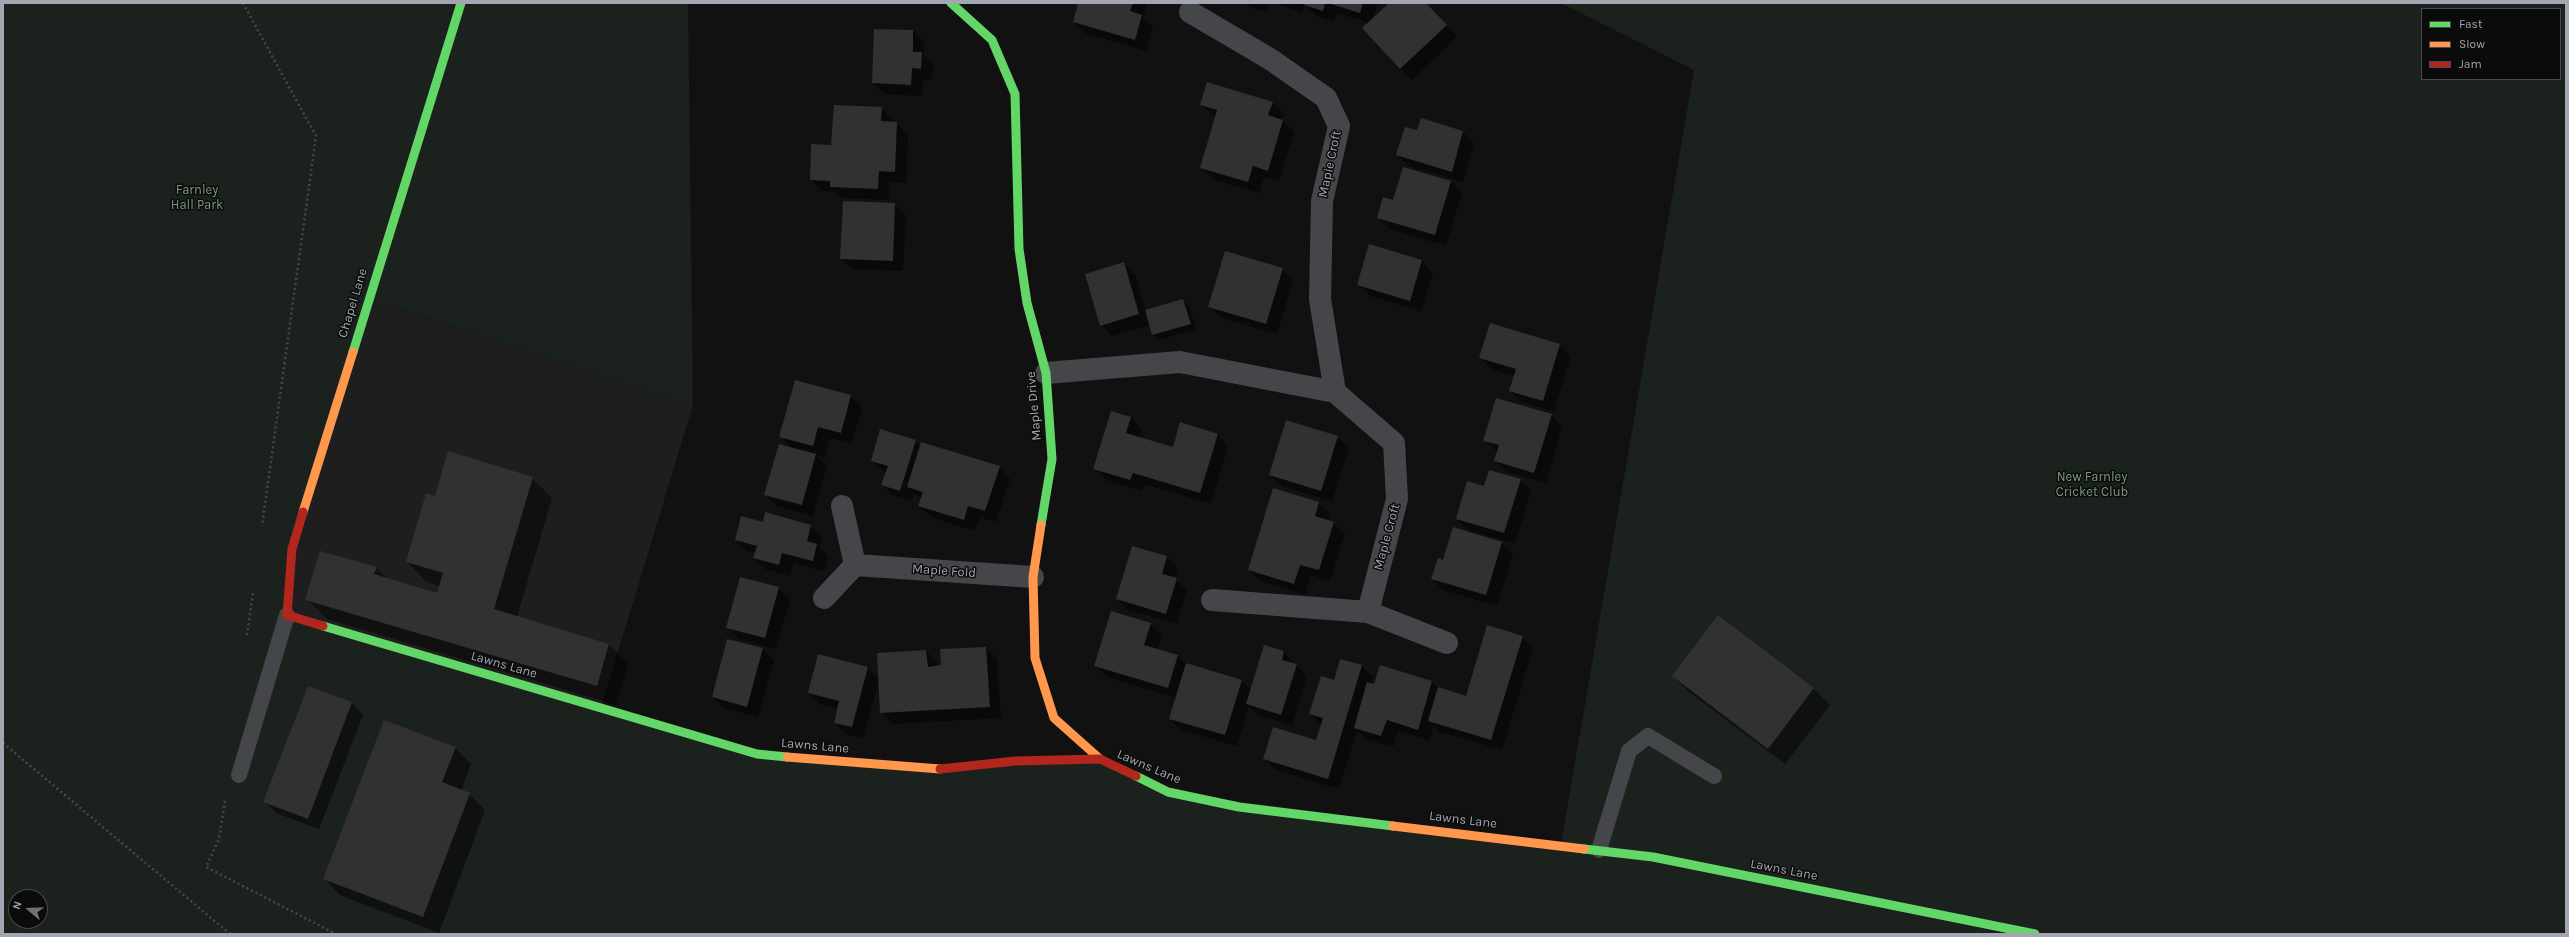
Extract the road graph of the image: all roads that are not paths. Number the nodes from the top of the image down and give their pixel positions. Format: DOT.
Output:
graph roads {
  1 [pos="461,3"];
  2 [pos="951,3"];
  3 [pos="1190,12"];
  4 [pos="1046,373"];
  5 [pos="1335,392"];
  6 [pos="842,506"];
  7 [pos="855,565"];
  8 [pos="1033,577"];
  9 [pos="824,598"];
  10 [pos="1212,600"];
  11 [pos="1368,612"];
  12 [pos="287,615"];
  13 [pos="1447,643"];
  14 [pos="1100,759"];
  15 [pos="239,775"];
  16 [pos="1714,776"];
  17 [pos="1599,850"];
  18 [pos="2035,934"];
  1 -- 12 [label="street, Chapel Lane"];
  2 -- 4 [label="street, Maple Drive"];
  3 -- 5 [label="street, Maple Croft"];
  4 -- 5 [label="street, Maple Croft"];
  4 -- 8 [label="street, Maple Drive"];
  5 -- 11 [label="street, Maple Croft"];
  6 -- 7 [label="street"];
  7 -- 8 [label="street, Maple Fold"];
  7 -- 9 [label="street"];
  8 -- 14 [label="street, Maple Drive"];
  10 -- 11 [label="street"];
  11 -- 13 [label="street"];
  12 -- 14 [label="street, Lawns Lane"];
  12 -- 15 [label="lane"];
  14 -- 17 [label="street, Lawns Lane"];
  16 -- 17 [label="lane"];
  17 -- 18 [label="street, Lawns Lane"];
}
